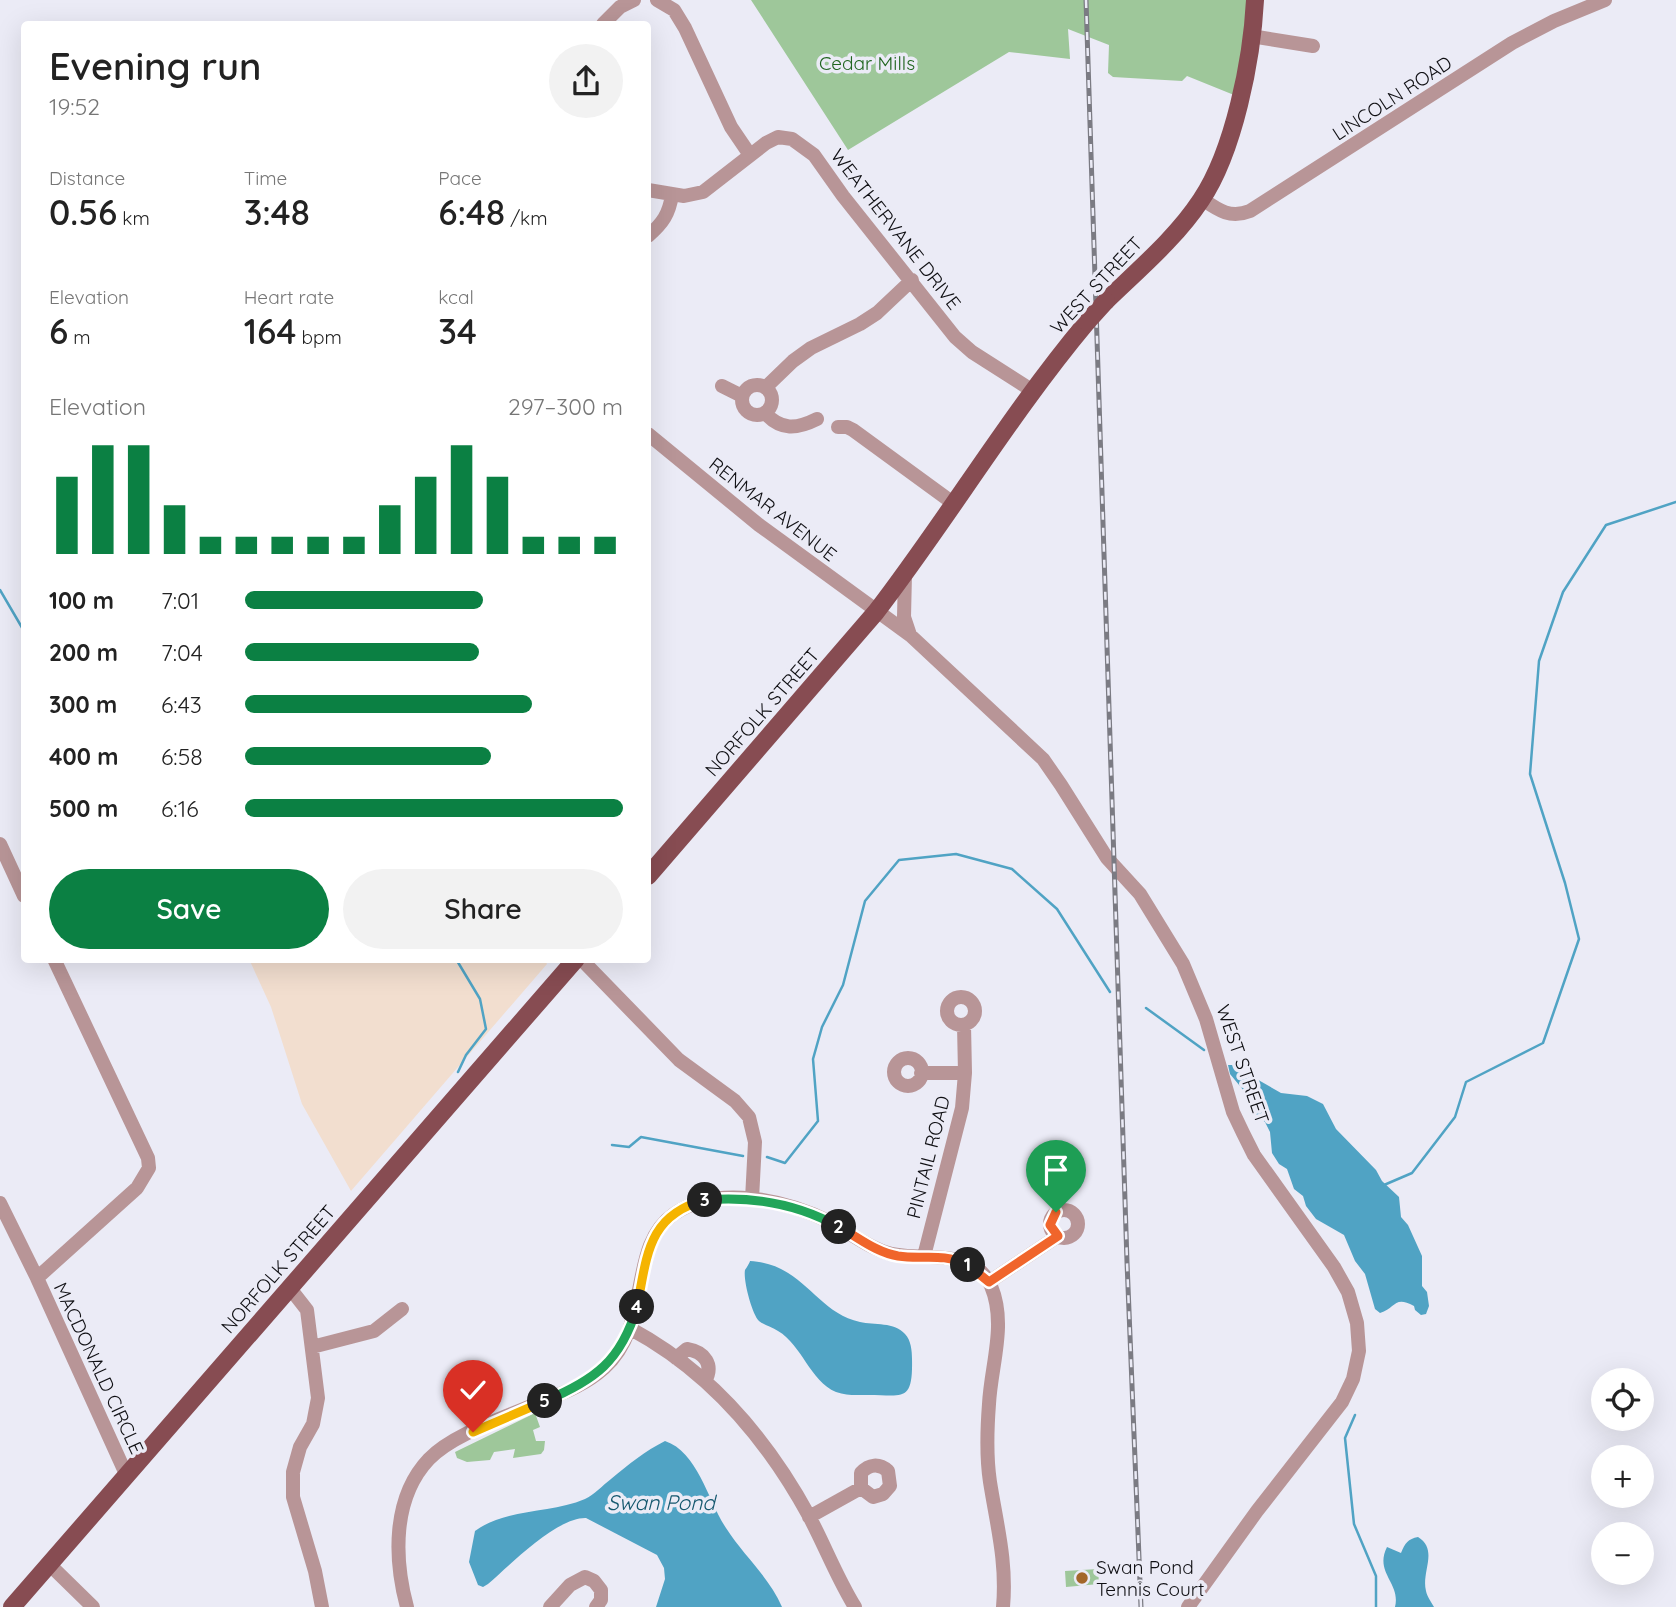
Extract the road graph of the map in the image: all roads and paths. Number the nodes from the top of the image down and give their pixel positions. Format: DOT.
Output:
graph roads {
  1 [pos="634,0"];
  2 [pos="657,0"];
  3 [pos="1255,0"];
  4 [pos="1605,0"];
  5 [pos="606,21"];
  6 [pos="1251,36"];
  7 [pos="1313,46"];
  8 [pos="750,155"];
  9 [pos="651,191"];
  10 [pos="672,195"];
  11 [pos="1202,199"];
  12 [pos="651,233"];
  13 [pos="912,280"];
  14 [pos="722,386"];
  15 [pos="766,387"];
  16 [pos="1033,391"];
  17 [pos="742,396"];
  18 [pos="765,413"];
  19 [pos="817,419"];
  20 [pos="838,427"];
  21 [pos="651,436"];
  22 [pos="953,503"];
  23 [pos="905,574"];
  24 [pos="876,612"];
  25 [pos="909,635"];
  26 [pos="0,844"];
  27 [pos="651,873"];
  28 [pos="21,890"];
  29 [pos="56,963"];
  30 [pos="574,963"];
  31 [pos="582,963"];
  32 [pos="964,1025"];
  33 [pos="921,1073"];
  34 [pos="965,1073"];
  35 [pos="752,1199"];
  36 [pos="0,1203"];
  37 [pos="1058,1236"];
  38 [pos="924,1255"];
  39 [pos="37,1278"];
  40 [pos="989,1282"];
  41 [pos="289,1287"];
  42 [pos="402,1308"];
  43 [pos="631,1329"];
  44 [pos="312,1347"];
  45 [pos="126,1474"];
  46 [pos="861,1488"];
  47 [pos="809,1517"];
  48 [pos="49,1564"];
  49 [pos="12,1607"];
  50 [pos="93,1607"];
  51 [pos="322,1607"];
  52 [pos="407,1607"];
  53 [pos="550,1607"];
  54 [pos="596,1607"];
  55 [pos="855,1607"];
  56 [pos="1003,1607"];
  57 [pos="1188,1607"];
  1 -- 5 [label="street"];
  2 -- 8 [label="street"];
  3 -- 6 [label="main road, WEST STREET"];
  4 -- 11 [label="street, LINCOLN ROAD"];
  6 -- 7 [label="street"];
  6 -- 11 [label="main road, WEST STREET"];
  8 -- 10 [label="street, WEATHERVANE DRIVE"];
  8 -- 13 [label="street, WEATHERVANE DRIVE"];
  9 -- 10 [label="street, WEATHERVANE DRIVE"];
  10 -- 12 [label="street"];
  11 -- 16 [label="main road, WEST STREET, bridge"];
  13 -- 15 [label="street"];
  13 -- 16 [label="street, WEATHERVANE DRIVE"];
  14 -- 17 [label="street"];
  15 -- 17 [label="street"];
  15 -- 18 [label="street"];
  16 -- 22 [label="main road, WEST STREET"];
  17 -- 18 [label="street"];
  18 -- 19 [label="street"];
  20 -- 22 [label="street"];
  21 -- 24 [label="street, RENMAR AVENUE"];
  22 -- 23 [label="main road, WEST STREET"];
  23 -- 24 [label="main road, NORFOLK STREET"];
  23 -- 25 [label="street"];
  24 -- 25 [label="street, WEST STREET"];
  24 -- 27 [label="main road, NORFOLK STREET"];
  25 -- 57 [label="street, WEST STREET"];
  26 -- 28 [label="street"];
  29 -- 39 [label="street, MACDONALD CIRCLE"];
  30 -- 41 [label="main road, NORFOLK STREET"];
  31 -- 35 [label="street"];
  32 -- 34 [label="street, PINTAIL ROAD"];
  33 -- 34 [label="street"];
  34 -- 38 [label="street, PINTAIL ROAD"];
  35 -- 38 [label="street"];
  35 -- 43 [label="street"];
  36 -- 39 [label="street, MACDONALD CIRCLE"];
  37 -- 40 [label="street"];
  38 -- 40 [label="street"];
  39 -- 45 [label="street, MACDONALD CIRCLE"];
  40 -- 56 [label="street"];
  41 -- 44 [label="street"];
  41 -- 45 [label="main road, NORFOLK STREET"];
  42 -- 44 [label="street"];
  43 -- 47 [label="street"];
  43 -- 52 [label="street"];
  44 -- 51 [label="street"];
  45 -- 48 [label="main road, NORFOLK STREET"];
  46 -- 47 [label="street"];
  47 -- 55 [label="street"];
  48 -- 49 [label="main road, NORFOLK STREET"];
  48 -- 50 [label="street"];
  53 -- 54 [label="street"];
}
